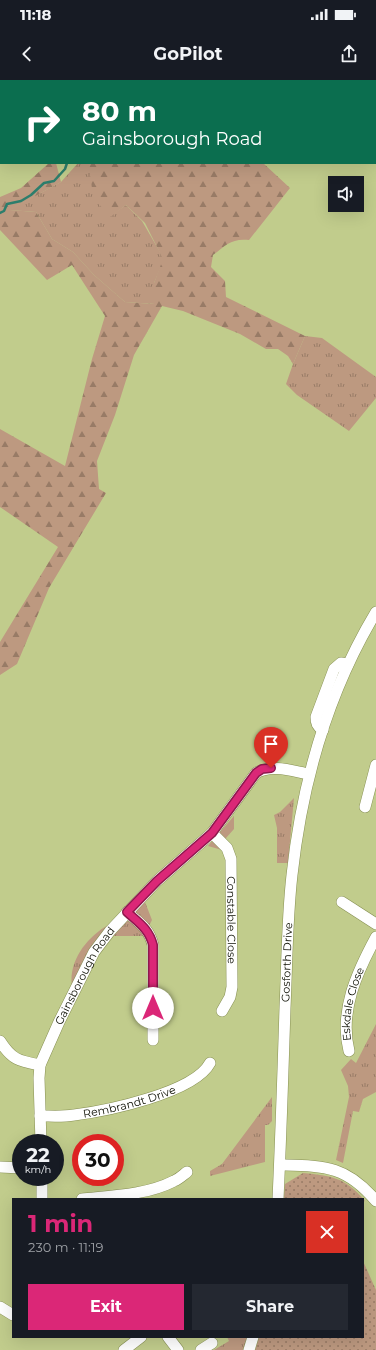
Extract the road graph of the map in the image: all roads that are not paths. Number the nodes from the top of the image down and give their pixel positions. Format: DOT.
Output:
graph roads {
  1 [pos="376,612"];
  2 [pos="376,765"];
  3 [pos="309,774"];
  4 [pos="365,807"];
  5 [pos="212,833"];
  6 [pos="342,902"];
  7 [pos="127,912"];
  8 [pos="376,924"];
  9 [pos="376,937"];
  10 [pos="222,1012"];
  11 [pos="153,1040"];
  12 [pos="0,1041"];
  13 [pos="349,1051"];
  14 [pos="10,1056"];
  15 [pos="0,1062"];
  16 [pos="210,1064"];
  17 [pos="40,1065"];
  18 [pos="40,1116"];
  19 [pos="41,1134"];
  20 [pos="280,1165"];
  21 [pos="0,1167"];
  22 [pos="12,1168"];
  23 [pos="187,1172"];
  24 [pos="42,1186"];
  25 [pos="42,1198"];
  26 [pos="94,1198"];
  27 [pos="278,1198"];
  28 [pos="376,1201"];
  29 [pos="0,1307"];
  30 [pos="12,1314"];
  31 [pos="140,1338"];
  32 [pos="169,1338"];
  33 [pos="253,1338"];
  34 [pos="212,1343"];
  35 [pos="124,1350"];
  36 [pos="178,1350"];
  37 [pos="201,1350"];
  38 [pos="249,1350"];
  1 -- 3 [label="street, Gosforth Drive"];
  2 -- 4 [label="street"];
  3 -- 5 [label="street, Gainsborough Road"];
  3 -- 20 [label="street, Gosforth Drive"];
  5 -- 7 [label="street, Gainsborough Road"];
  5 -- 10 [label="street, Constable Close"];
  6 -- 8 [label="street"];
  7 -- 11 [label="street"];
  7 -- 17 [label="street, Gainsborough Road"];
  9 -- 13 [label="street, Eskdale Close"];
  12 -- 14 [label="street"];
  14 -- 15 [label="street"];
  14 -- 17 [label="street"];
  16 -- 18 [label="street, Rembrandt Drive"];
  17 -- 18 [label="street, Gainsborough Road"];
  18 -- 19 [label="street, Gainsborough Road"];
  20 -- 27 [label="street, Gosforth Drive"];
  20 -- 28 [label="street"];
  21 -- 22 [label="street"];
  23 -- 26 [label="street"];
  24 -- 25 [label="street"];
  29 -- 30 [label="street"];
  31 -- 35 [label="street"];
  32 -- 36 [label="street"];
  33 -- 38 [label="street"];
  34 -- 37 [label="street"];
}
